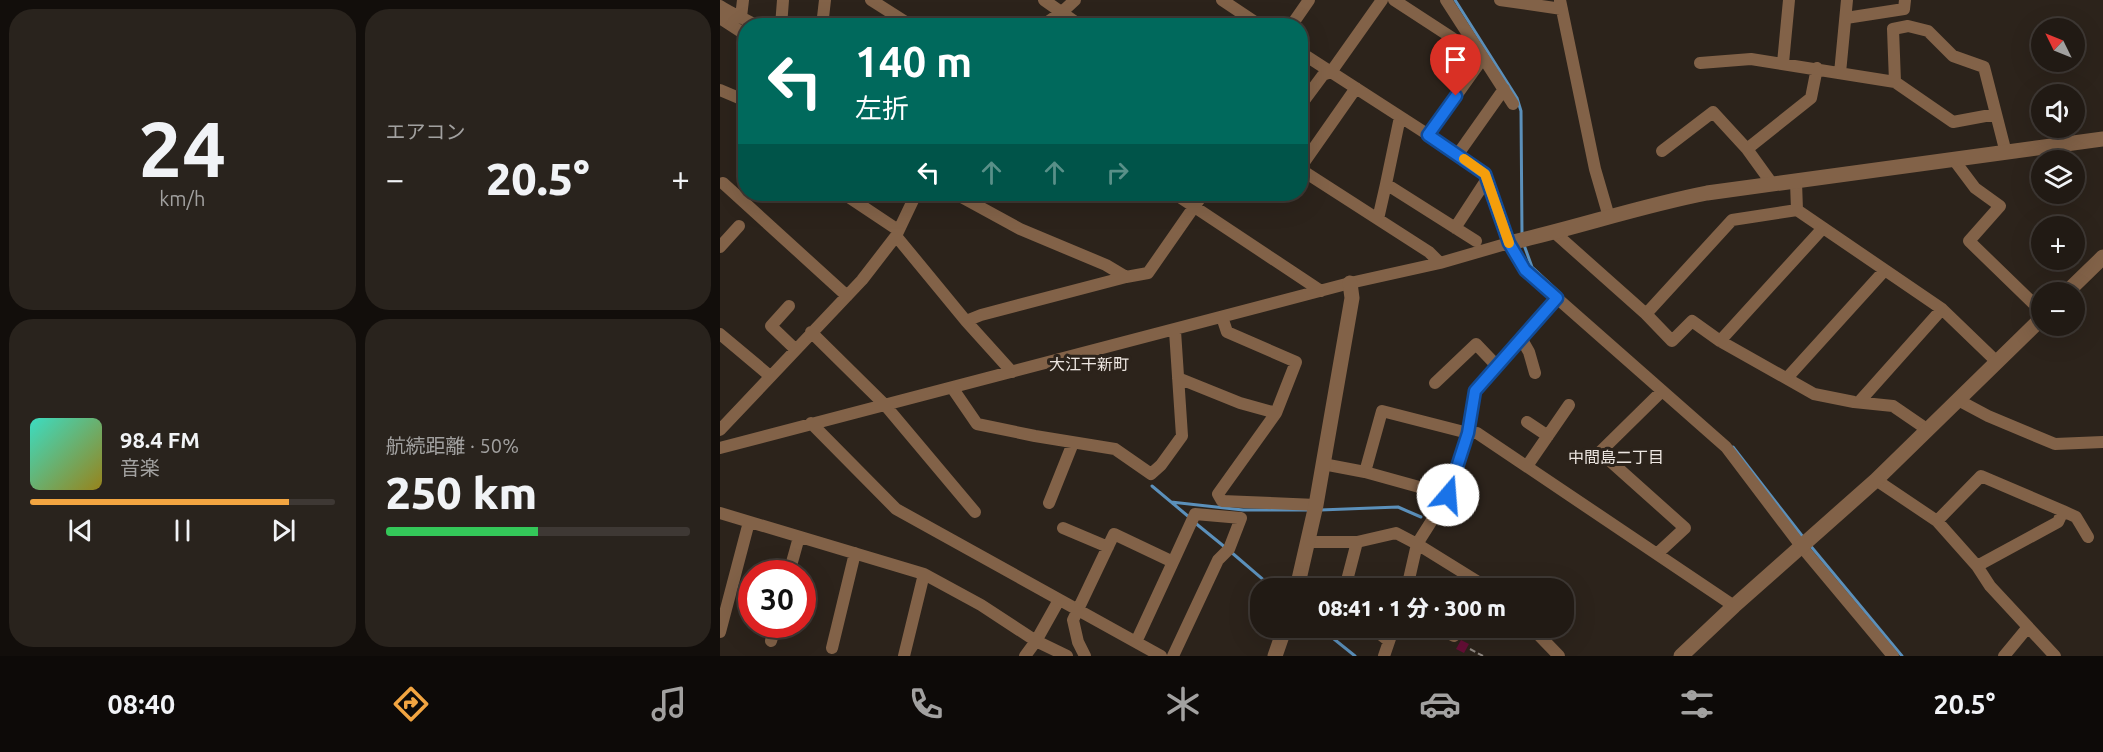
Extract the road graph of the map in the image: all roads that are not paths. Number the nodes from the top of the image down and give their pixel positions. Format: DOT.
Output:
graph roads {
  1 [pos="742,0"];
  2 [pos="783,0"];
  3 [pos="825,0"];
  4 [pos="871,0"];
  5 [pos="1044,0"];
  6 [pos="1075,0"];
  7 [pos="1309,0"];
  8 [pos="1382,0"];
  9 [pos="1394,0"];
  10 [pos="1446,0"];
  11 [pos="1500,0"];
  12 [pos="1789,0"];
  13 [pos="1847,0"];
  14 [pos="1905,0"];
  15 [pos="1229,2"];
  16 [pos="1561,4"];
  17 [pos="720,6"];
  18 [pos="1062,12"];
  19 [pos="741,17"];
  20 [pos="720,18"];
  21 [pos="782,18"];
  22 [pos="823,18"];
  23 [pos="899,18"];
  24 [pos="1053,18"];
  25 [pos="1070,18"];
  26 [pos="1250,18"];
  27 [pos="1297,18"];
  28 [pos="1846,18"];
  29 [pos="738,30"];
  30 [pos="1308,57"];
  31 [pos="1484,58"];
  32 [pos="1700,63"];
  33 [pos="1782,63"];
  34 [pos="1817,69"];
  35 [pos="1331,72"];
  36 [pos="1840,73"];
  37 [pos="1895,82"];
  38 [pos="1356,88"];
  39 [pos="1504,89"];
  40 [pos="720,90"];
  41 [pos="1308,95"];
  42 [pos="738,98"];
  43 [pos="1513,104"];
  44 [pos="1996,114"];
  45 [pos="1400,117"];
  46 [pos="1428,135"];
  47 [pos="2103,139"];
  48 [pos="1747,149"];
  49 [pos="1662,151"];
  50 [pos="2006,153"];
  51 [pos="1458,154"];
  52 [pos="1308,157"];
  53 [pos="1954,160"];
  54 [pos="1308,173"];
  55 [pos="1487,179"];
  56 [pos="1796,182"];
  57 [pos="723,183"];
  58 [pos="1386,183"];
  59 [pos="1773,185"];
  60 [pos="738,197"];
  61 [pos="743,201"];
  62 [pos="854,201"];
  63 [pos="913,201"];
  64 [pos="969,201"];
  65 [pos="1186,201"];
  66 [pos="1198,201"];
  67 [pos="1194,206"];
  68 [pos="1797,210"];
  69 [pos="1609,217"];
  70 [pos="1378,219"];
  71 [pos="739,226"];
  72 [pos="1455,228"];
  73 [pos="1823,228"];
  74 [pos="897,233"];
  75 [pos="1555,233"];
  76 [pos="1476,241"];
  77 [pos="1509,243"];
  78 [pos="720,247"];
  79 [pos="2103,257"];
  80 [pos="1440,263"];
  81 [pos="1884,271"];
  82 [pos="1126,277"];
  83 [pos="2077,282"];
  84 [pos="1350,283"];
  85 [pos="1321,291"];
  86 [pos="847,296"];
  87 [pos="1557,298"];
  88 [pos="2031,301"];
  89 [pos="789,306"];
  90 [pos="1941,309"];
  91 [pos="1646,314"];
  92 [pos="1222,317"];
  93 [pos="966,321"];
  94 [pos="2031,329"];
  95 [pos="1175,331"];
  96 [pos="811,332"];
  97 [pos="720,334"];
  98 [pos="1521,338"];
  99 [pos="1720,341"];
  100 [pos="795,349"];
  101 [pos="1997,362"];
  102 [pos="1497,366"];
  103 [pos="1012,372"];
  104 [pos="1535,373"];
  105 [pos="770,376"];
  106 [pos="1178,378"];
  107 [pos="1787,378"];
  108 [pos="1435,383"];
  109 [pos="953,388"];
  110 [pos="1662,391"];
  111 [pos="1958,400"];
  112 [pos="1858,402"];
  113 [pos="885,405"];
  114 [pos="1569,405"];
  115 [pos="1276,413"];
  116 [pos="1527,422"];
  117 [pos="811,423"];
  118 [pos="720,430"];
  119 [pos="1928,430"];
  120 [pos="1468,433"];
  121 [pos="1548,436"];
  122 [pos="2103,442"];
  123 [pos="1073,443"];
  124 [pos="720,448"];
  125 [pos="1323,464"];
  126 [pos="1527,466"];
  127 [pos="1365,472"];
  128 [pos="1876,480"];
  129 [pos="1448,495"];
  130 [pos="1049,503"];
  131 [pos="1316,505"];
  132 [pos="2063,511"];
  133 [pos="975,512"];
  134 [pos="720,513"];
  135 [pos="1937,521"];
  136 [pos="748,522"];
  137 [pos="1063,528"];
  138 [pos="799,537"];
  139 [pos="2088,537"];
  140 [pos="1309,542"];
  141 [pos="1357,542"];
  142 [pos="1805,543"];
  143 [pos="1417,544"];
  144 [pos="1108,547"];
  145 [pos="855,553"];
  146 [pos="1658,554"];
  147 [pos="793,560"];
  148 [pos="1173,562"];
  149 [pos="1977,566"];
  150 [pos="924,574"];
  151 [pos="1300,578"];
  152 [pos="1348,578"];
  153 [pos="1409,578"];
  154 [pos="1472,578"];
  155 [pos="1059,600"];
  156 [pos="1734,606"];
  157 [pos="1078,609"];
  158 [pos="2028,627"];
  159 [pos="720,632"];
  160 [pos="772,638"];
  161 [pos="1281,638"];
  162 [pos="1384,638"];
  163 [pos="1390,638"];
  164 [pos="1542,638"];
  165 [pos="771,641"];
  166 [pos="1036,641"];
  167 [pos="1136,642"];
  168 [pos="1389,642"];
  169 [pos="832,648"];
  170 [pos="904,656"];
  171 [pos="1025,656"];
  172 [pos="1067,656"];
  173 [pos="1085,656"];
  174 [pos="1161,656"];
  175 [pos="1173,656"];
  176 [pos="1275,656"];
  177 [pos="1384,656"];
  178 [pos="1559,656"];
  179 [pos="1681,656"];
  180 [pos="1893,656"];
  181 [pos="2004,656"];
  182 [pos="2055,656"];
  1 -- 19 [label="street"];
  2 -- 21 [label="street"];
  3 -- 22 [label="street"];
  4 -- 23 [label="street"];
  5 -- 18 [label="street"];
  6 -- 18 [label="street"];
  7 -- 27 [label="street"];
  8 -- 35 [label="street"];
  9 -- 31 [label="street"];
  10 -- 31 [label="street"];
  11 -- 16 [label="street"];
  12 -- 33 [label="street"];
  13 -- 28 [label="street"];
  14 -- 28 [label="street"];
  15 -- 26 [label="street"];
  16 -- 69 [label="street"];
  17 -- 19 [label="street"];
  18 -- 24 [label="street"];
  18 -- 25 [label="street"];
  20 -- 29 [label="street"];
  28 -- 36 [label="street"];
  30 -- 35 [label="street"];
  31 -- 39 [label="street"];
  31 -- 46 [label="street"];
  32 -- 33 [label="street"];
  33 -- 34 [label="street"];
  34 -- 36 [label="street"];
  34 -- 48 [label="street"];
  35 -- 38 [label="street"];
  35 -- 41 [label="street"];
  36 -- 37 [label="street"];
  37 -- 44 [label="street"];
  37 -- 44 [label="street"];
  38 -- 45 [label="street"];
  38 -- 52 [label="street"];
  39 -- 43 [label="street"];
  39 -- 51 [label="street"];
  40 -- 42 [label="street"];
  44 -- 50 [label="street"];
  45 -- 46 [label="street"];
  45 -- 58 [label="street"];
  46 -- 51 [label="street"];
  47 -- 50 [label="street"];
  48 -- 49 [label="street"];
  48 -- 59 [label="street"];
  50 -- 53 [label="street"];
  51 -- 55 [label="street"];
  53 -- 56 [label="street"];
  53 -- 88 [label="street"];
  54 -- 70 [label="street"];
  55 -- 72 [label="street"];
  55 -- 77 [label="street"];
  56 -- 59 [label="street"];
  56 -- 68 [label="street"];
  57 -- 60 [label="street"];
  58 -- 70 [label="street"];
  58 -- 72 [label="street"];
  59 -- 69 [label="street"];
  61 -- 86 [label="street"];
  62 -- 74 [label="street"];
  63 -- 74 [label="street"];
  64 -- 82 [label="street"];
  65 -- 67 [label="street"];
  66 -- 67 [label="street"];
  67 -- 82 [label="street"];
  67 -- 85 [label="street"];
  68 -- 73 [label="street"];
  68 -- 91 [label="street"];
  69 -- 75 [label="street"];
  70 -- 80 [label="street"];
  71 -- 78 [label="street"];
  72 -- 76 [label="street"];
  73 -- 81 [label="street"];
  73 -- 99 [label="street"];
  74 -- 86 [label="street"];
  74 -- 93 [label="street"];
  75 -- 77 [label="street"];
  75 -- 91 [label="street"];
  77 -- 80 [label="street"];
  77 -- 87 [label="street"];
  79 -- 83 [label="street"];
  80 -- 84 [label="street"];
  81 -- 90 [label="street"];
  81 -- 107 [label="street"];
  82 -- 93 [label="street"];
  84 -- 85 [label="street"];
  84 -- 125 [label="street"];
  85 -- 92 [label="street"];
  86 -- 96 [label="street"];
  87 -- 98 [label="street"];
  87 -- 110 [label="street"];
  89 -- 100 [label="street"];
  90 -- 101 [label="street"];
  90 -- 112 [label="street"];
  91 -- 99 [label="street"];
  92 -- 95 [label="street"];
  92 -- 115 [label="street"];
  93 -- 103 [label="street"];
  94 -- 101 [label="street"];
  95 -- 103 [label="street"];
  95 -- 106 [label="street"];
  96 -- 100 [label="street"];
  96 -- 113 [label="street"];
  97 -- 105 [label="street"];
  98 -- 102 [label="street"];
  98 -- 104 [label="street"];
  99 -- 107 [label="street"];
  100 -- 105 [label="street"];
  101 -- 111 [label="street"];
  102 -- 108 [label="street"];
  102 -- 120 [label="street"];
  103 -- 109 [label="street"];
  105 -- 118 [label="street"];
  106 -- 115 [label="street"];
  106 -- 123 [label="street"];
  107 -- 112 [label="street"];
  109 -- 113 [label="street"];
  109 -- 123 [label="street"];
  110 -- 142 [label="street"];
  110 -- 146 [label="street"];
  111 -- 119 [label="street"];
  111 -- 122 [label="street"];
  112 -- 119 [label="street"];
  113 -- 117 [label="street"];
  113 -- 133 [label="street"];
  114 -- 121 [label="street"];
  115 -- 131 [label="street"];
  116 -- 121 [label="street"];
  117 -- 124 [label="street"];
  117 -- 155 [label="street"];
  119 -- 128 [label="street"];
  120 -- 126 [label="street"];
  120 -- 127 [label="street"];
  120 -- 129 [label="street"];
  121 -- 126 [label="street"];
  123 -- 130 [label="street"];
  125 -- 127 [label="street"];
  125 -- 131 [label="street"];
  126 -- 146 [label="street"];
  127 -- 129 [label="street"];
  128 -- 135 [label="street"];
  128 -- 142 [label="street"];
  129 -- 143 [label="street"];
  131 -- 140 [label="street"];
  132 -- 135 [label="street"];
  132 -- 139 [label="street"];
  132 -- 149 [label="street"];
  134 -- 136 [label="street"];
  135 -- 149 [label="street"];
  136 -- 138 [label="street"];
  136 -- 159 [label="street"];
  137 -- 144 [label="street"];
  138 -- 145 [label="street"];
  138 -- 147 [label="street"];
  140 -- 141 [label="street"];
  140 -- 151 [label="street"];
  141 -- 143 [label="street"];
  141 -- 152 [label="street"];
  142 -- 156 [label="street"];
  142 -- 180 [label="street"];
  143 -- 153 [label="street"];
  143 -- 154 [label="street"];
  144 -- 148 [label="street"];
  144 -- 157 [label="street"];
  145 -- 150 [label="street"];
  145 -- 169 [label="street"];
  146 -- 156 [label="street"];
  148 -- 167 [label="street"];
  148 -- 175 [label="street"];
  149 -- 158 [label="street"];
  150 -- 166 [label="street"];
  150 -- 170 [label="street"];
  155 -- 157 [label="street"];
  155 -- 166 [label="street"];
  156 -- 179 [label="street"];
  157 -- 167 [label="street"];
  157 -- 173 [label="street"];
  158 -- 181 [label="street"];
  158 -- 182 [label="street"];
  160 -- 165 [label="street"];
  161 -- 176 [label="street"];
  162 -- 168 [label="street"];
  163 -- 168 [label="street"];
  164 -- 178 [label="street"];
  166 -- 171 [label="street"];
  166 -- 172 [label="street"];
  167 -- 174 [label="street"];
  168 -- 177 [label="street"];
}
